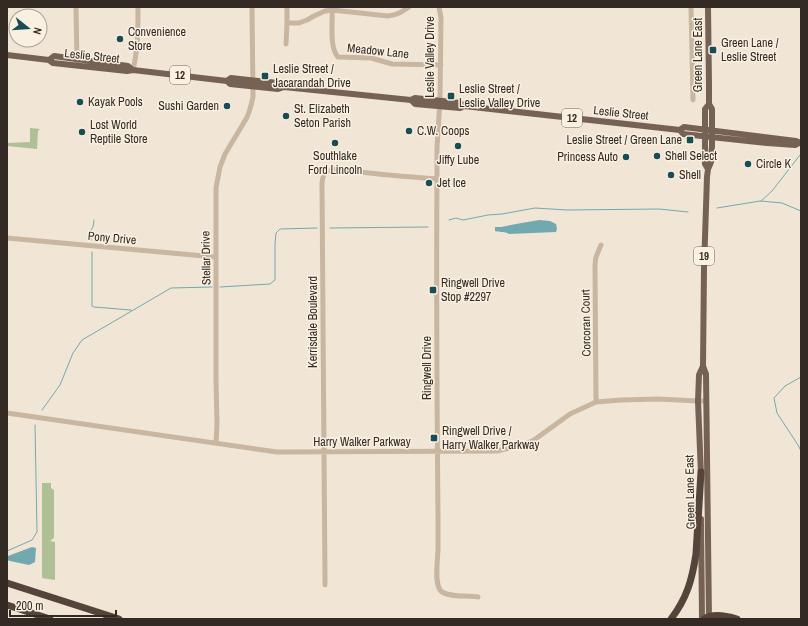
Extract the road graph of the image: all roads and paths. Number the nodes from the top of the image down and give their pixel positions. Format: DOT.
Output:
graph roads {
  1 [pos="76,7"];
  2 [pos="138,7"];
  3 [pos="252,7"];
  4 [pos="286,7"];
  5 [pos="409,7"];
  6 [pos="439,7"];
  7 [pos="691,7"];
  8 [pos="708,7"];
  9 [pos="332,10"];
  10 [pos="287,23"];
  11 [pos="286,44"];
  12 [pos="7,55"];
  13 [pos="77,62"];
  14 [pos="441,65"];
  15 [pos="133,70"];
  16 [pos="253,83"];
  17 [pos="693,100"];
  18 [pos="440,104"];
  19 [pos="680,130"];
  20 [pos="708,130"];
  21 [pos="708,137"];
  22 [pos="800,143"];
  23 [pos="437,179"];
  24 [pos="7,238"];
  25 [pos="601,245"];
  26 [pos="215,256"];
  27 [pos="703,366"];
  28 [pos="698,401"];
  29 [pos="706,401"];
  30 [pos="596,402"];
  31 [pos="7,413"];
  32 [pos="216,443"];
  33 [pos="437,452"];
  34 [pos="324,453"];
  35 [pos="701,472"];
  36 [pos="7,583"];
  37 [pos="325,585"];
  38 [pos="478,597"];
  39 [pos="7,605"];
  40 [pos="706,618"];
  41 [pos="50,619"];
  42 [pos="119,619"];
  43 [pos="671,619"];
  44 [pos="737,619"];
  1 -- 13 [label="street"];
  2 -- 15 [label="street"];
  3 -- 16 [label="street, Stellar Drive"];
  4 -- 10 [label="street"];
  5 -- 9 [label="street"];
  6 -- 14 [label="street, Leslie Valley Drive"];
  7 -- 17 [label="street"];
  8 -- 20 [label="main road, Green Lane East / 19"];
  9 -- 10 [label="street"];
  9 -- 14 [label="street, Meadow Lane"];
  10 -- 11 [label="street"];
  12 -- 13 [label="main road, Leslie Street / 12"];
  13 -- 15 [label="main road, Leslie Street / 12"];
  14 -- 18 [label="street, Leslie Valley Drive"];
  15 -- 16 [label="main road, Leslie Street / 12"];
  16 -- 18 [label="main road, Leslie Street / 12"];
  16 -- 26 [label="street, Stellar Drive"];
  18 -- 19 [label="main road, Leslie Street / 12"];
  18 -- 23 [label="street, Ringwell Drive"];
  19 -- 20 [label="main road, Leslie Street / 12"];
  19 -- 21 [label="main road, Leslie Street / 12"];
  20 -- 21 [label="main road, Green Lane East / 19"];
  20 -- 22 [label="main road, Leslie Street / 12"];
  21 -- 22 [label="main road, Leslie Street / 12"];
  21 -- 27 [label="main road, Green Lane East / 19"];
  23 -- 33 [label="street, Ringwell Drive"];
  23 -- 34 [label="street, Kerrisdale Boulevard"];
  24 -- 26 [label="street, Pony Drive"];
  25 -- 30 [label="street, Corcoran Court"];
  26 -- 32 [label="street, Stellar Drive"];
  27 -- 28 [label="main road, Green Lane East / 19"];
  27 -- 29 [label="main road, Green Lane East / 19"];
  28 -- 29 [label="street, Harry Walker Parkway"];
  28 -- 30 [label="street, Harry Walker Parkway"];
  28 -- 35 [label="main road, Green Lane East / 19"];
  29 -- 40 [label="main road, Green Lane East / 19"];
  30 -- 33 [label="street, Harry Walker Parkway"];
  31 -- 32 [label="street, Harry Walker Parkway"];
  32 -- 34 [label="street, Harry Walker Parkway"];
  33 -- 34 [label="street, Harry Walker Parkway"];
  33 -- 38 [label="street, Ringwell Drive"];
  34 -- 37 [label="street, Kerrisdale Boulevard"];
  35 -- 40 [label="main road, Green Lane East / 19"];
  35 -- 43 [label="highway"];
  36 -- 42 [label="highway"];
  39 -- 41 [label="highway"];
  40 -- 44 [label="highway"];
}
